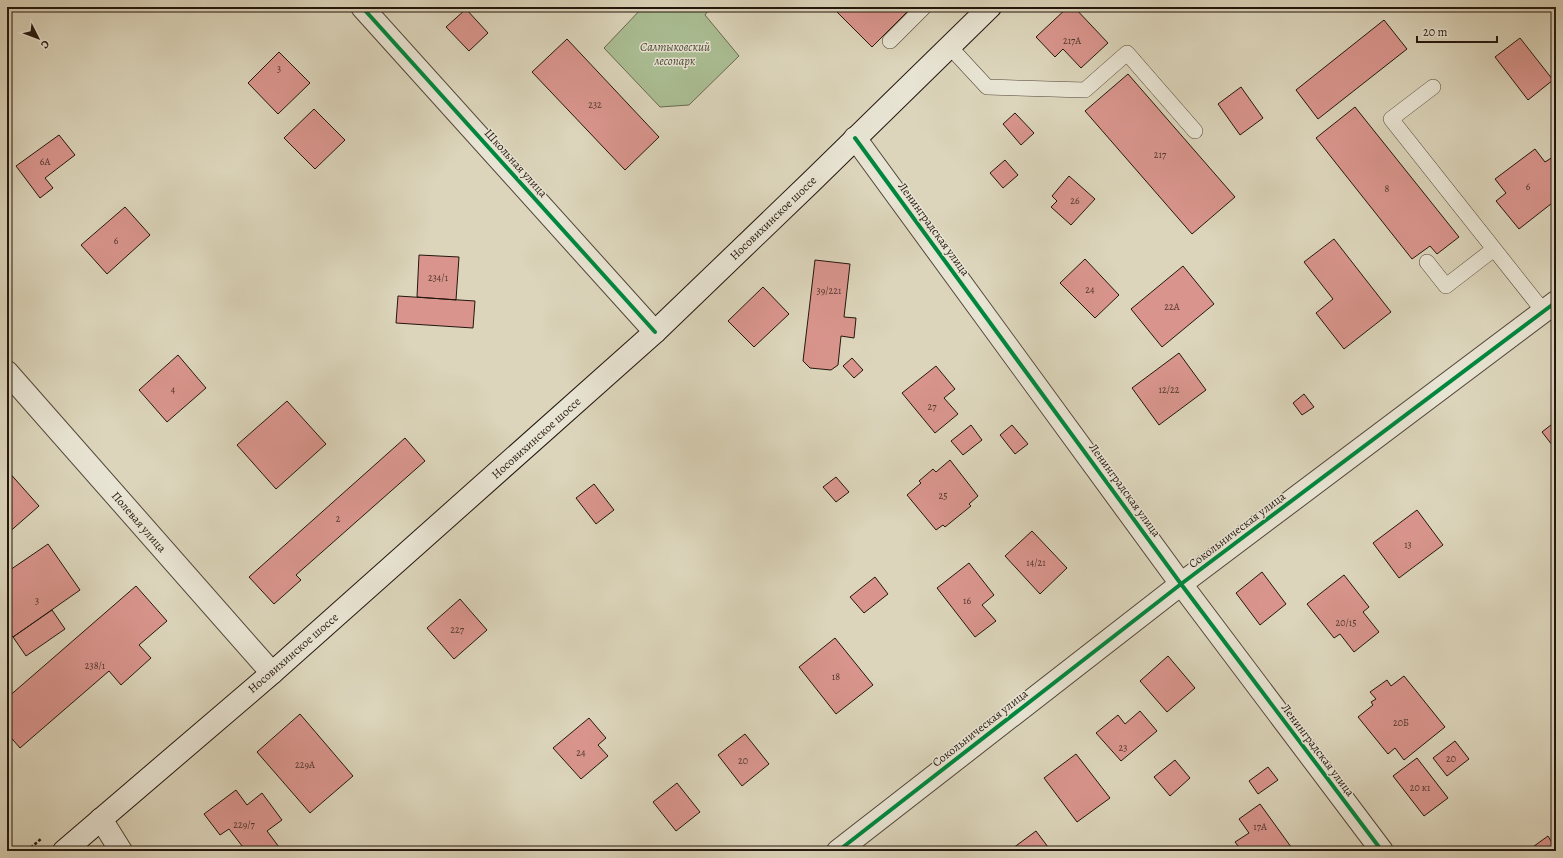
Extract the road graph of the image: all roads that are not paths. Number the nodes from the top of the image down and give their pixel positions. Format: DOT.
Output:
graph roads {
  1 [pos="362,7"];
  2 [pos="924,7"];
  3 [pos="990,7"];
  4 [pos="890,41"];
  5 [pos="950,47"];
  6 [pos="1433,87"];
  7 [pos="1195,131"];
  8 [pos="855,138"];
  9 [pos="1494,248"];
  10 [pos="1427,262"];
  11 [pos="1550,307"];
  12 [pos="655,332"];
  13 [pos="7,372"];
  14 [pos="1181,584"];
  15 [pos="272,672"];
  16 [pos="101,819"];
  17 [pos="64,851"];
  18 [pos="121,851"];
  19 [pos="838,851"];
  20 [pos="1382,851"];
  1 -- 12 [label="street, Школьная улица"];
  2 -- 4 [label="lane"];
  3 -- 5 [label="street, Носовихинское шоссе"];
  5 -- 7 [label="lane"];
  5 -- 8 [label="street, Носовихинское шоссе"];
  6 -- 9 [label="lane"];
  8 -- 12 [label="street, Носовихинское шоссе"];
  8 -- 14 [label="street, Ленинградская улица"];
  9 -- 10 [label="lane"];
  9 -- 11 [label="lane"];
  11 -- 14 [label="street, Сокольническая улица"];
  12 -- 15 [label="street, Носовихинское шоссе"];
  13 -- 15 [label="street, Полевая улица"];
  14 -- 19 [label="street, Сокольническая улица"];
  14 -- 20 [label="street, Ленинградская улица"];
  15 -- 16 [label="street, Носовихинское шоссе"];
  16 -- 17 [label="street, Носовихинское шоссе"];
  16 -- 18 [label="street"];
}
